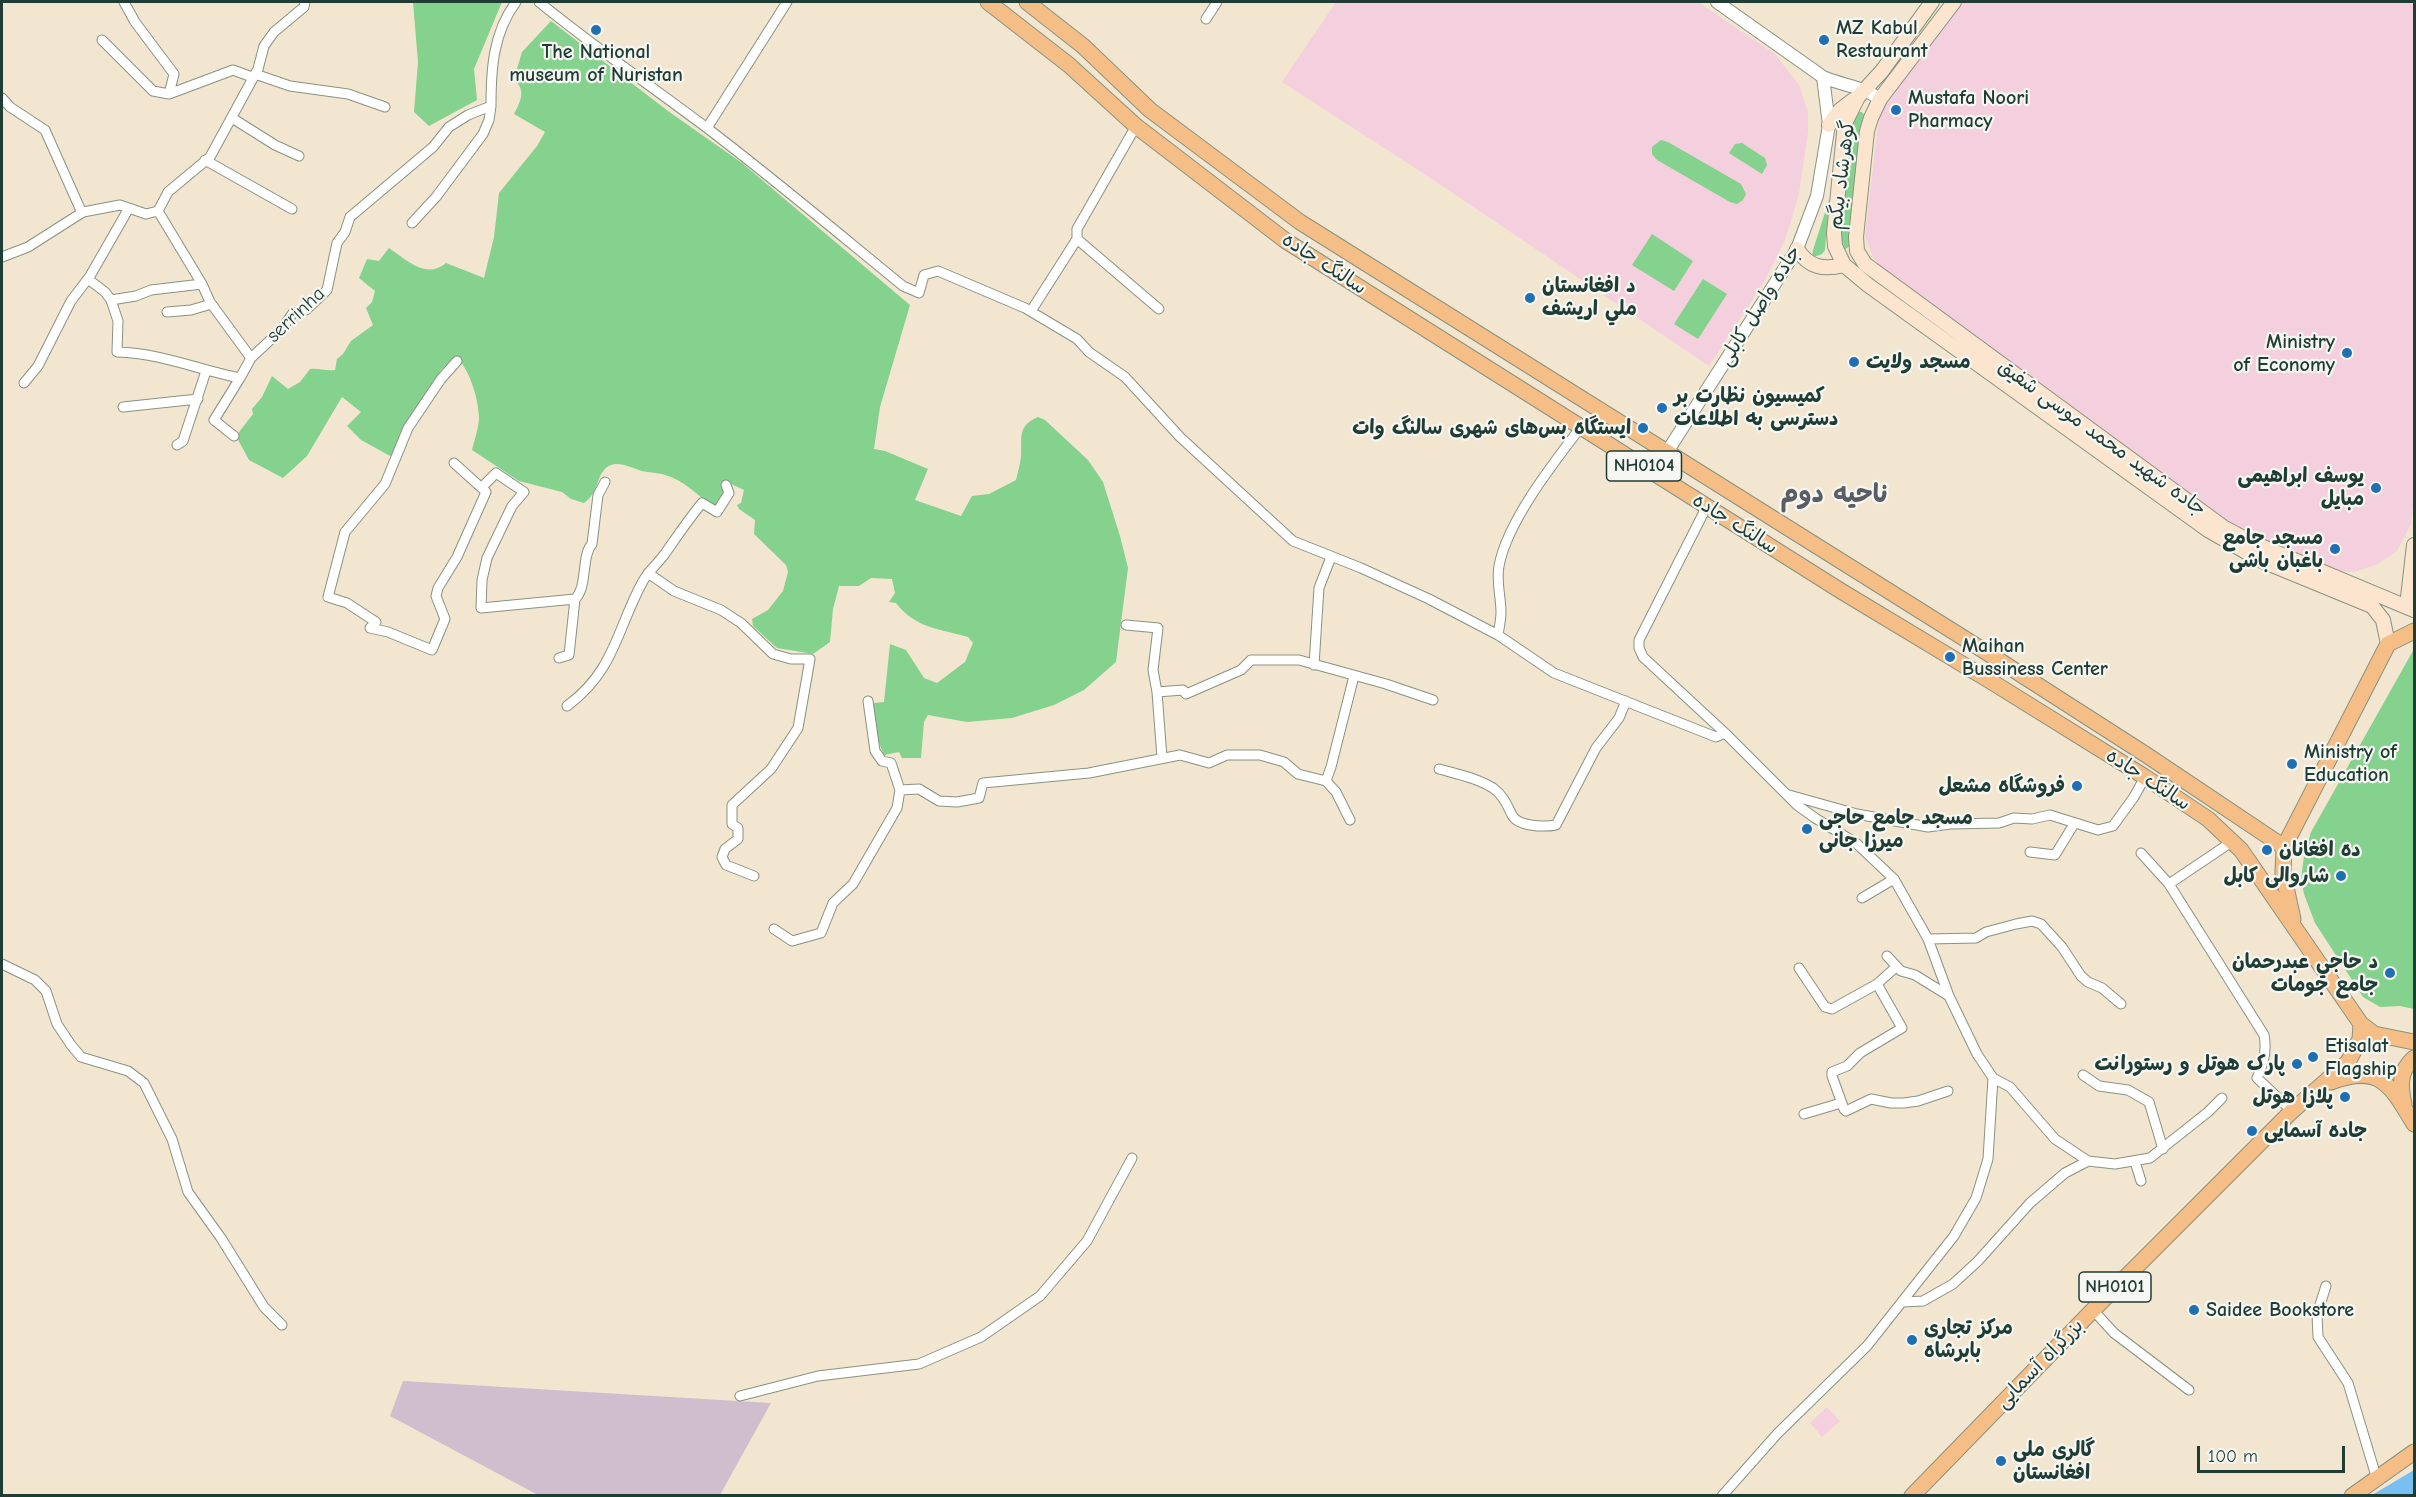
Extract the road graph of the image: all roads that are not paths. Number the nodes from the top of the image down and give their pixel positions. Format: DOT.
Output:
graph roads {
  1 [pos="124,2"];
  2 [pos="305,2"];
  3 [pos="516,2"];
  4 [pos="539,2"];
  5 [pos="787,2"];
  6 [pos="988,2"];
  7 [pos="1027,2"];
  8 [pos="1217,2"];
  9 [pos="1717,2"];
  10 [pos="1932,2"];
  11 [pos="1954,2"];
  12 [pos="1206,19"];
  13 [pos="102,40"];
  14 [pos="254,75"];
  15 [pos="1823,78"];
  16 [pos="1863,92"];
  17 [pos="169,94"];
  18 [pos="2,98"];
  19 [pos="1880,99"];
  20 [pos="491,106"];
  21 [pos="384,107"];
  22 [pos="232,118"];
  23 [pos="1829,125"];
  24 [pos="1137,126"];
  25 [pos="707,128"];
  26 [pos="299,156"];
  27 [pos="205,160"];
  28 [pos="129,208"];
  29 [pos="292,209"];
  30 [pos="158,211"];
  31 [pos="82,213"];
  32 [pos="412,223"];
  33 [pos="1856,237"];
  34 [pos="1077,239"];
  35 [pos="1797,249"];
  36 [pos="2,257"];
  37 [pos="1844,265"];
  38 [pos="88,279"];
  39 [pos="202,284"];
  40 [pos="111,300"];
  41 [pos="210,302"];
  42 [pos="1025,308"];
  43 [pos="1159,309"];
  44 [pos="1441,310"];
  45 [pos="167,312"];
  46 [pos="1428,331"];
  47 [pos="251,358"];
  48 [pos="457,361"];
  49 [pos="206,371"];
  50 [pos="240,378"];
  51 [pos="24,383"];
  52 [pos="198,399"];
  53 [pos="123,406"];
  54 [pos="1581,427"];
  55 [pos="234,436"];
  56 [pos="177,445"];
  57 [pos="1667,452"];
  58 [pos="454,463"];
  59 [pos="604,482"];
  60 [pos="726,485"];
  61 [pos="486,492"];
  62 [pos="1707,506"];
  63 [pos="2415,545"];
  64 [pos="1331,557"];
  65 [pos="648,573"];
  66 [pos="575,598"];
  67 [pos="2411,608"];
  68 [pos="1126,625"];
  69 [pos="2415,631"];
  70 [pos="1498,635"];
  71 [pos="2388,644"];
  72 [pos="559,657"];
  73 [pos="1314,665"];
  74 [pos="1354,676"];
  75 [pos="1157,692"];
  76 [pos="1433,700"];
  77 [pos="868,701"];
  78 [pos="1626,701"];
  79 [pos="567,706"];
  80 [pos="1725,733"];
  81 [pos="1162,758"];
  82 [pos="1439,769"];
  83 [pos="2145,777"];
  84 [pos="1326,781"];
  85 [pos="900,790"];
  86 [pos="1787,795"];
  87 [pos="1350,820"];
  88 [pos="2074,824"];
  89 [pos="2233,841"];
  90 [pos="2284,847"];
  91 [pos="2030,852"];
  92 [pos="2141,854"];
  93 [pos="754,876"];
  94 [pos="1894,879"];
  95 [pos="2169,884"];
  96 [pos="1862,898"];
  97 [pos="2295,928"];
  98 [pos="774,929"];
  99 [pos="1928,939"];
  100 [pos="1887,956"];
  101 [pos="2,964"];
  102 [pos="1896,967"];
  103 [pos="1799,968"];
  104 [pos="1877,984"];
  105 [pos="1949,996"];
  106 [pos="2121,1004"];
  107 [pos="2361,1024"];
  108 [pos="2415,1042"];
  109 [pos="2415,1058"];
  110 [pos="2083,1075"];
  111 [pos="1993,1078"];
  112 [pos="2324,1084"];
  113 [pos="1948,1091"];
  114 [pos="2222,1098"];
  115 [pos="1841,1103"];
  116 [pos="2292,1111"];
  117 [pos="1804,1113"];
  118 [pos="2411,1118"];
  119 [pos="2163,1149"];
  120 [pos="1132,1158"];
  121 [pos="2088,1161"];
  122 [pos="2135,1162"];
  123 [pos="2141,1180"];
  124 [pos="2326,1286"];
  125 [pos="1903,1302"];
  126 [pos="2093,1310"];
  127 [pos="282,1325"];
  128 [pos="2189,1390"];
  129 [pos="740,1396"];
  130 [pos="2415,1452"];
  131 [pos="2376,1476"];
  132 [pos="1722,1496"];
  133 [pos="1912,1496"];
  134 [pos="2352,1496"];
  1 -- 17 [label="street"];
  2 -- 14 [label="street"];
  3 -- 20 [label="street"];
  4 -- 25 [label="street"];
  5 -- 25 [label="street"];
  6 -- 24 [label="highway, سالنگ جاده / NH0104"];
  7 -- 44 [label="highway, سالنگ جاده / NH0104"];
  8 -- 12 [label="street"];
  9 -- 15 [label="street"];
  10 -- 16 [label="main road, گوهرشاد بیگم"];
  11 -- 19 [label="main road, گوهرشاد بیگم"];
  13 -- 17 [label="street"];
  14 -- 17 [label="street"];
  14 -- 21 [label="street"];
  14 -- 22 [label="street"];
  15 -- 16 [label="street"];
  15 -- 23 [label="street, جاده واصل کابلی"];
  16 -- 19 [label="street"];
  16 -- 23 [label="main road"];
  16 -- 37 [label="main road, گوهرشاد بیگم"];
  18 -- 31 [label="street"];
  19 -- 33 [label="main road, گوهرشاد بیگم"];
  20 -- 32 [label="street"];
  20 -- 47 [label="street, serrinha"];
  22 -- 26 [label="street"];
  22 -- 27 [label="street"];
  23 -- 35 [label="street, جاده واصل کابلی"];
  24 -- 34 [label="street"];
  24 -- 46 [label="highway, سالنگ جاده / NH0104"];
  25 -- 42 [label="street"];
  27 -- 29 [label="street"];
  27 -- 30 [label="street"];
  28 -- 30 [label="street"];
  28 -- 31 [label="street"];
  28 -- 38 [label="street"];
  30 -- 39 [label="street, serrinha"];
  31 -- 36 [label="street"];
  33 -- 67 [label="main road, جاده شهید محمد موسی شفیق"];
  34 -- 42 [label="street"];
  34 -- 43 [label="street"];
  35 -- 37 [label="main road"];
  35 -- 57 [label="street, جاده واصل کابلی"];
  37 -- 71 [label="main road, جاده شهید محمد موسی شفیق"];
  38 -- 40 [label="street"];
  38 -- 51 [label="street"];
  39 -- 40 [label="street"];
  39 -- 41 [label="street, serrinha"];
  40 -- 49 [label="street"];
  41 -- 45 [label="street"];
  41 -- 47 [label="street, serrinha"];
  42 -- 64 [label="street"];
  44 -- 46 [label="highway"];
  44 -- 57 [label="highway, سالنگ جاده / NH0104"];
  46 -- 54 [label="highway, سالنگ جاده / NH0104"];
  47 -- 50 [label="street"];
  48 -- 61 [label="street"];
  49 -- 50 [label="street"];
  49 -- 52 [label="street"];
  50 -- 55 [label="street"];
  52 -- 53 [label="street"];
  52 -- 56 [label="street"];
  54 -- 62 [label="highway, سالنگ جاده / NH0104"];
  54 -- 70 [label="street"];
  57 -- 90 [label="highway, سالنگ جاده / NH0104"];
  58 -- 61 [label="street"];
  59 -- 66 [label="street"];
  60 -- 65 [label="street"];
  61 -- 66 [label="street"];
  62 -- 80 [label="street"];
  62 -- 83 [label="highway, سالنگ جاده / NH0104"];
  63 -- 67 [label="main road"];
  64 -- 70 [label="street"];
  64 -- 73 [label="street"];
  65 -- 79 [label="street"];
  65 -- 93 [label="street"];
  66 -- 72 [label="street"];
  68 -- 75 [label="street"];
  69 -- 71 [label="highway"];
  70 -- 78 [label="street"];
  71 -- 90 [label="highway, NH0104"];
  73 -- 74 [label="street"];
  73 -- 75 [label="street"];
  74 -- 76 [label="street"];
  74 -- 84 [label="street"];
  75 -- 81 [label="street"];
  77 -- 85 [label="street"];
  78 -- 80 [label="street"];
  78 -- 82 [label="street"];
  80 -- 86 [label="street"];
  81 -- 84 [label="street"];
  81 -- 85 [label="street"];
  83 -- 88 [label="street"];
  83 -- 89 [label="highway, سالنگ جاده / NH0104"];
  84 -- 87 [label="street"];
  85 -- 98 [label="street"];
  86 -- 88 [label="street"];
  86 -- 94 [label="street"];
  88 -- 91 [label="street"];
  89 -- 95 [label="street"];
  89 -- 97 [label="highway, سالنگ جاده / NH0104"];
  90 -- 97 [label="highway, NH0104"];
  92 -- 95 [label="street"];
  94 -- 96 [label="street"];
  94 -- 99 [label="street"];
  95 -- 116 [label="street"];
  97 -- 107 [label="highway, NH0104"];
  99 -- 105 [label="street"];
  99 -- 106 [label="street"];
  100 -- 102 [label="street"];
  101 -- 127 [label="street"];
  102 -- 104 [label="street"];
  102 -- 105 [label="street"];
  103 -- 104 [label="street"];
  104 -- 115 [label="street"];
  105 -- 111 [label="street"];
  107 -- 108 [label="highway, NH0104"];
  107 -- 112 [label="highway, NH0101"];
  109 -- 118 [label="highway"];
  110 -- 119 [label="street"];
  111 -- 121 [label="street"];
  111 -- 125 [label="street"];
  112 -- 116 [label="highway, بزرگراه آسمایی / NH0101"];
  112 -- 118 [label="highway, NH0101"];
  113 -- 115 [label="street"];
  114 -- 119 [label="street"];
  115 -- 117 [label="street"];
  116 -- 126 [label="highway, بزرگراه آسمایی / NH0101"];
  119 -- 122 [label="street"];
  120 -- 129 [label="street"];
  121 -- 122 [label="street"];
  121 -- 125 [label="street"];
  122 -- 123 [label="street"];
  124 -- 131 [label="street"];
  125 -- 132 [label="street"];
  126 -- 128 [label="street"];
  126 -- 133 [label="highway, بزرگراه آسمایی / NH0101"];
  130 -- 131 [label="highway"];
  131 -- 134 [label="highway"];
}
